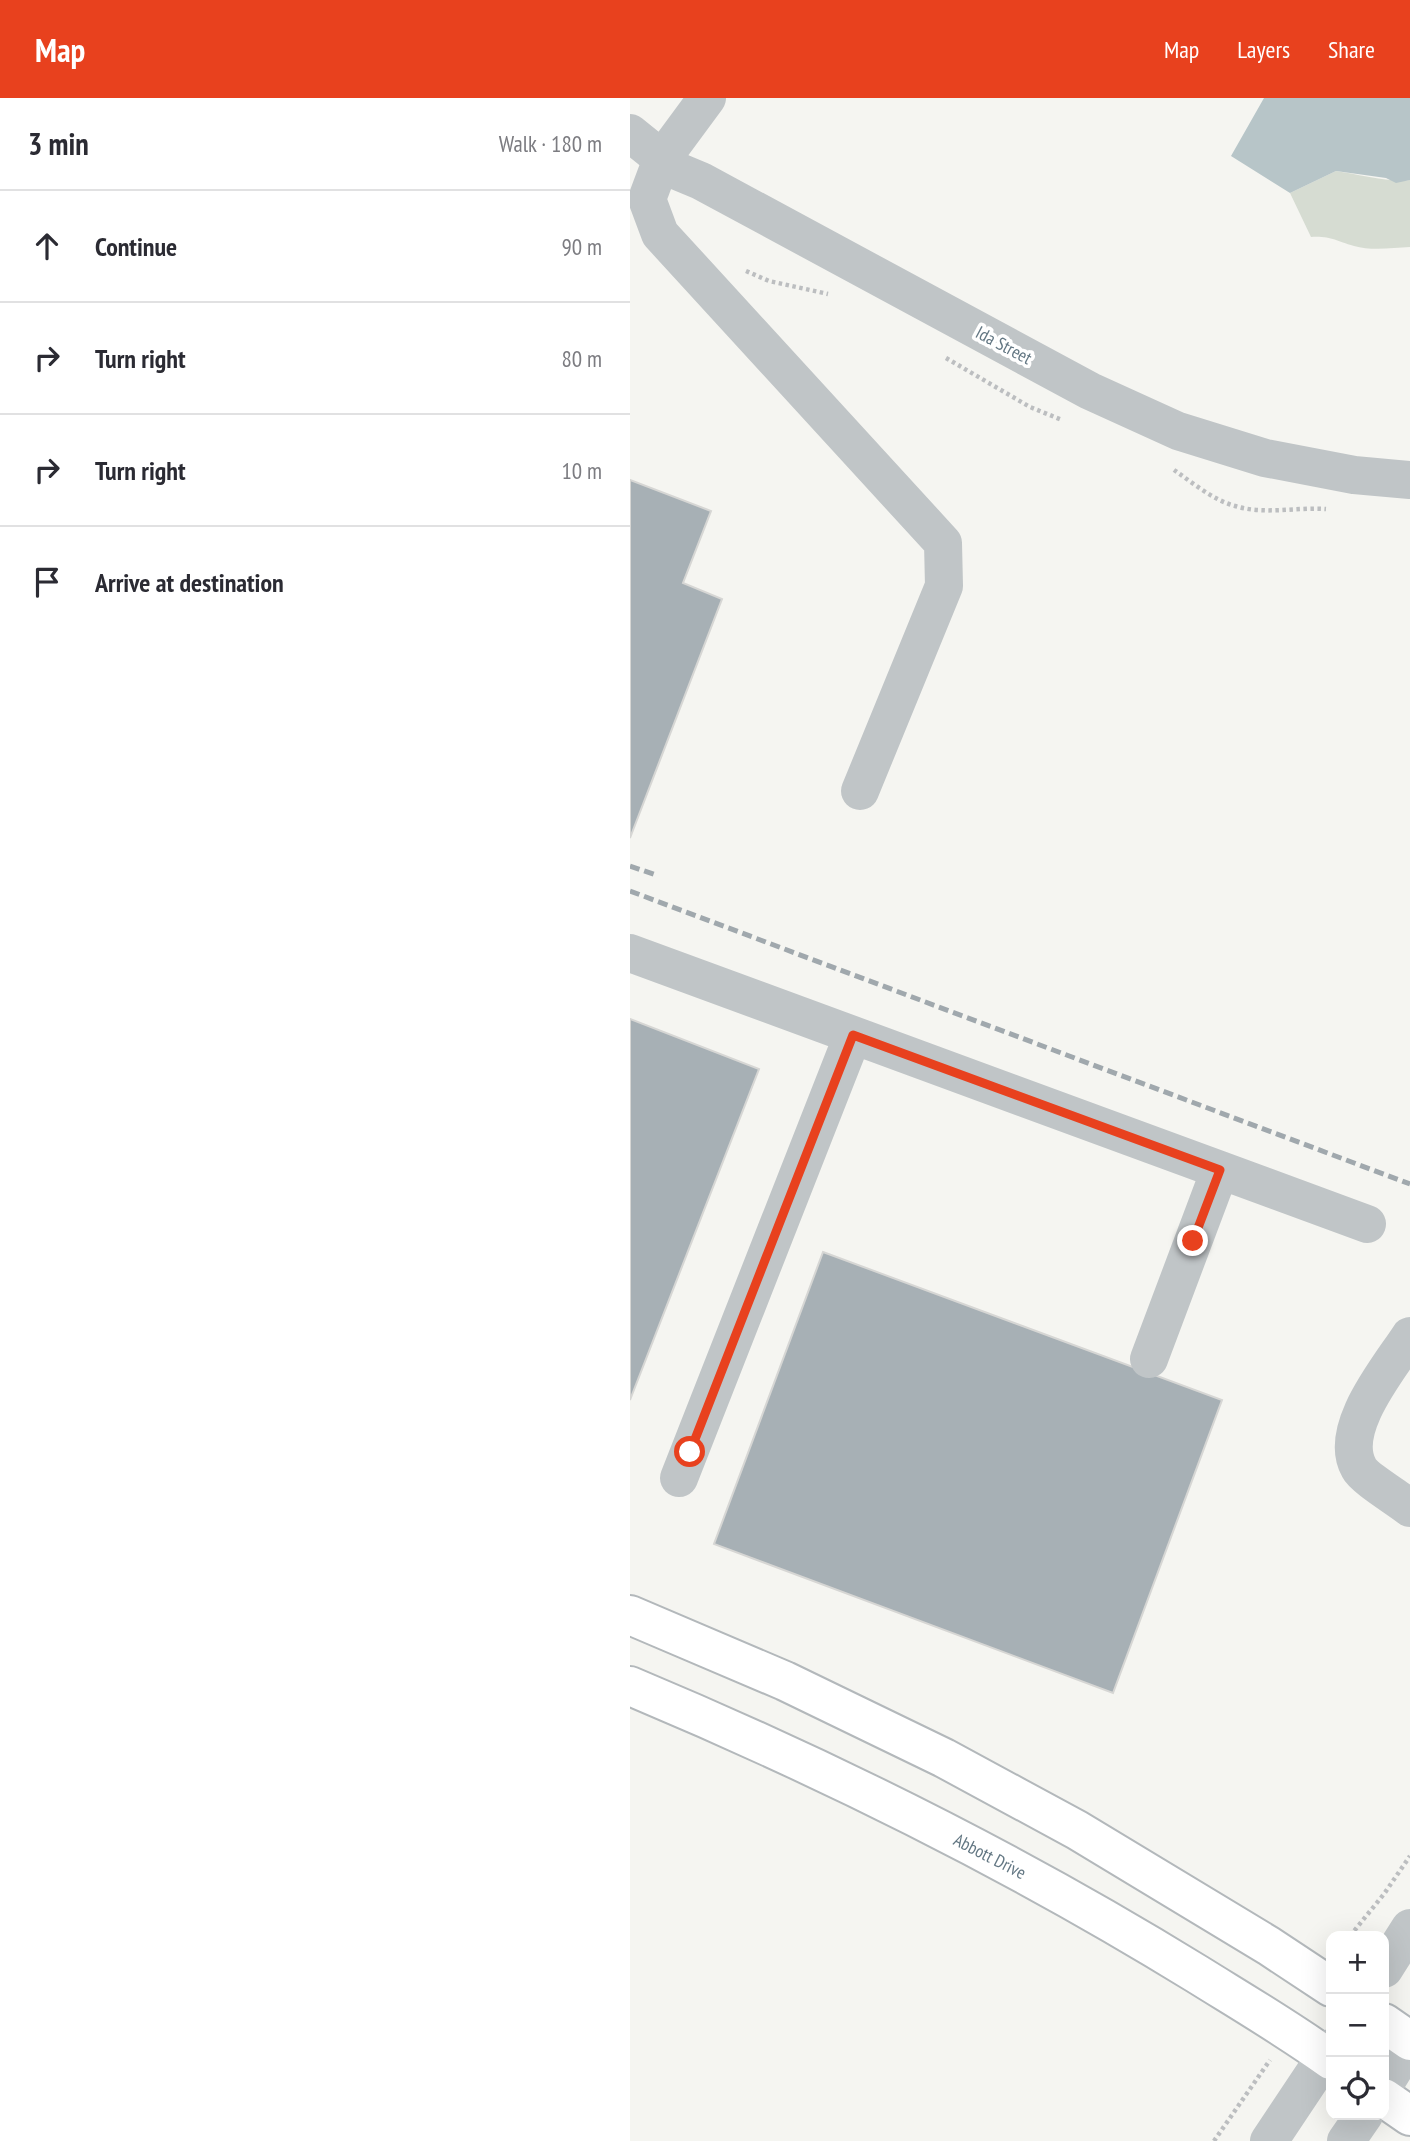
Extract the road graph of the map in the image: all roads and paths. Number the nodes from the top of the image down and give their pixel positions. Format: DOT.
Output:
graph roads {
  1 [pos="707,98"];
  2 [pos="630,133"];
  3 [pos="662,159"];
  4 [pos="1410,480"];
  5 [pos="860,791"];
  6 [pos="630,953"];
  7 [pos="853,1035"];
  8 [pos="1220,1170"];
  9 [pos="1367,1224"];
  10 [pos="1410,1336"];
  11 [pos="1149,1359"];
  12 [pos="680,1478"];
  13 [pos="1410,1508"];
  14 [pos="630,1615"];
  15 [pos="630,1686"];
  16 [pos="1410,1856"];
  17 [pos="1410,1928"];
  18 [pos="1354,1931"];
  19 [pos="1389,1961"];
  20 [pos="1326,1984"];
  21 [pos="1389,2027"];
  22 [pos="1410,2042"];
  23 [pos="1326,2053"];
  24 [pos="1328,2057"];
  25 [pos="1260,2076"];
  26 [pos="1389,2077"];
  27 [pos="1389,2101"];
  28 [pos="1410,2116"];
  29 [pos="1361,2120"];
  30 [pos="1214,2141"];
  31 [pos="1269,2141"];
  32 [pos="1346,2141"];
  1 -- 3 [label="street"];
  2 -- 3 [label="street, Ida Street"];
  3 -- 4 [label="street, Ida Street"];
  3 -- 5 [label="street"];
  6 -- 7 [label="street"];
  7 -- 8 [label="street"];
  7 -- 12 [label="street"];
  8 -- 9 [label="street"];
  8 -- 11 [label="street"];
  10 -- 13 [label="street"];
  14 -- 20 [label="main road"];
  15 -- 23 [label="main road, Abbott Drive"];
  16 -- 18 [label="path"];
  17 -- 19 [label="street"];
  21 -- 22 [label="main road"];
  22 -- 26 [label="street"];
  24 -- 31 [label="street"];
  25 -- 30 [label="path"];
  27 -- 28 [label="main road"];
  29 -- 32 [label="street"];
}
